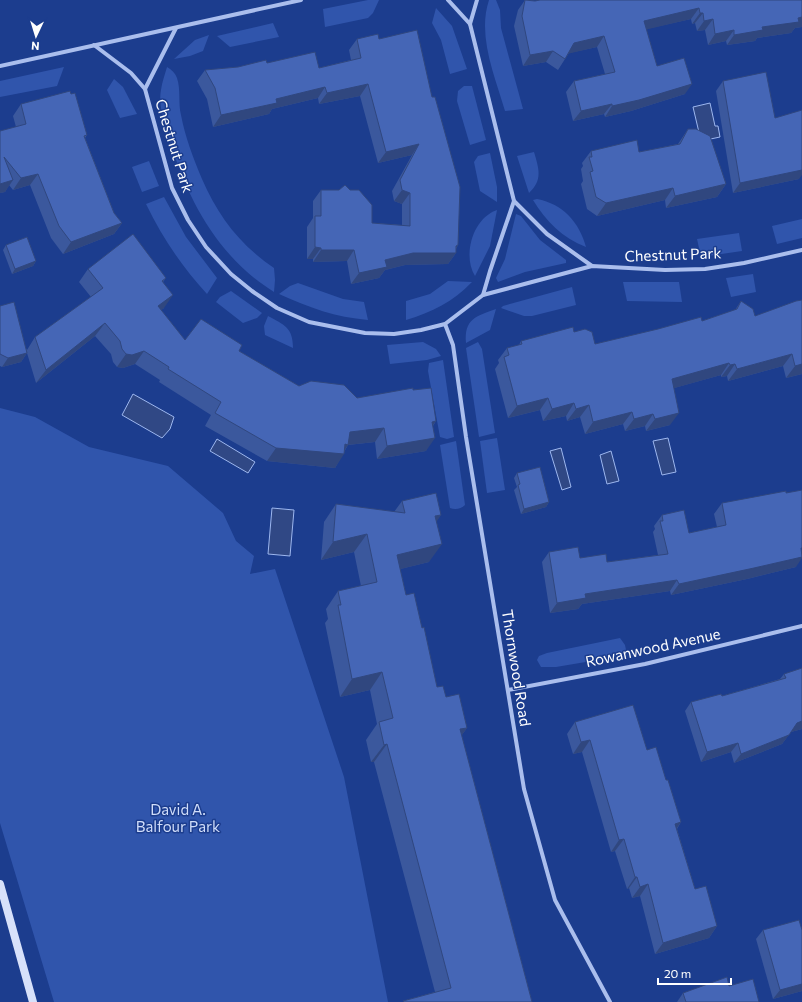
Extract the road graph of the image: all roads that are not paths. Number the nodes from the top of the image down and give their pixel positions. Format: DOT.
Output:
graph roads {
  1 [pos="301,0"];
  2 [pos="448,0"];
  3 [pos="477,0"];
  4 [pos="470,24"];
  5 [pos="176,28"];
  6 [pos="94,45"];
  7 [pos="0,66"];
  8 [pos="145,89"];
  9 [pos="514,201"];
  10 [pos="802,250"];
  11 [pos="592,266"];
  12 [pos="483,295"];
  13 [pos="445,324"];
  14 [pos="802,626"];
  15 [pos="508,690"];
  16 [pos="0,884"];
  17 [pos="33,1002"];
  18 [pos="610,1002"];
  1 -- 5 [label="street"];
  2 -- 4 [label="street"];
  3 -- 4 [label="street"];
  4 -- 9 [label="street"];
  5 -- 6 [label="street"];
  5 -- 8 [label="street, Chestnut Park"];
  6 -- 7 [label="street"];
  6 -- 8 [label="street, Chestnut Park"];
  8 -- 13 [label="street, Chestnut Park"];
  9 -- 11 [label="street"];
  9 -- 12 [label="street"];
  10 -- 11 [label="street, Chestnut Park"];
  11 -- 12 [label="street, Chestnut Park"];
  12 -- 13 [label="street, Chestnut Park"];
  13 -- 15 [label="street, Thornwood Road"];
  14 -- 15 [label="street, Rowanwood Avenue"];
  15 -- 18 [label="street, Thornwood Road"];
  16 -- 17 [label="main road"];
}
